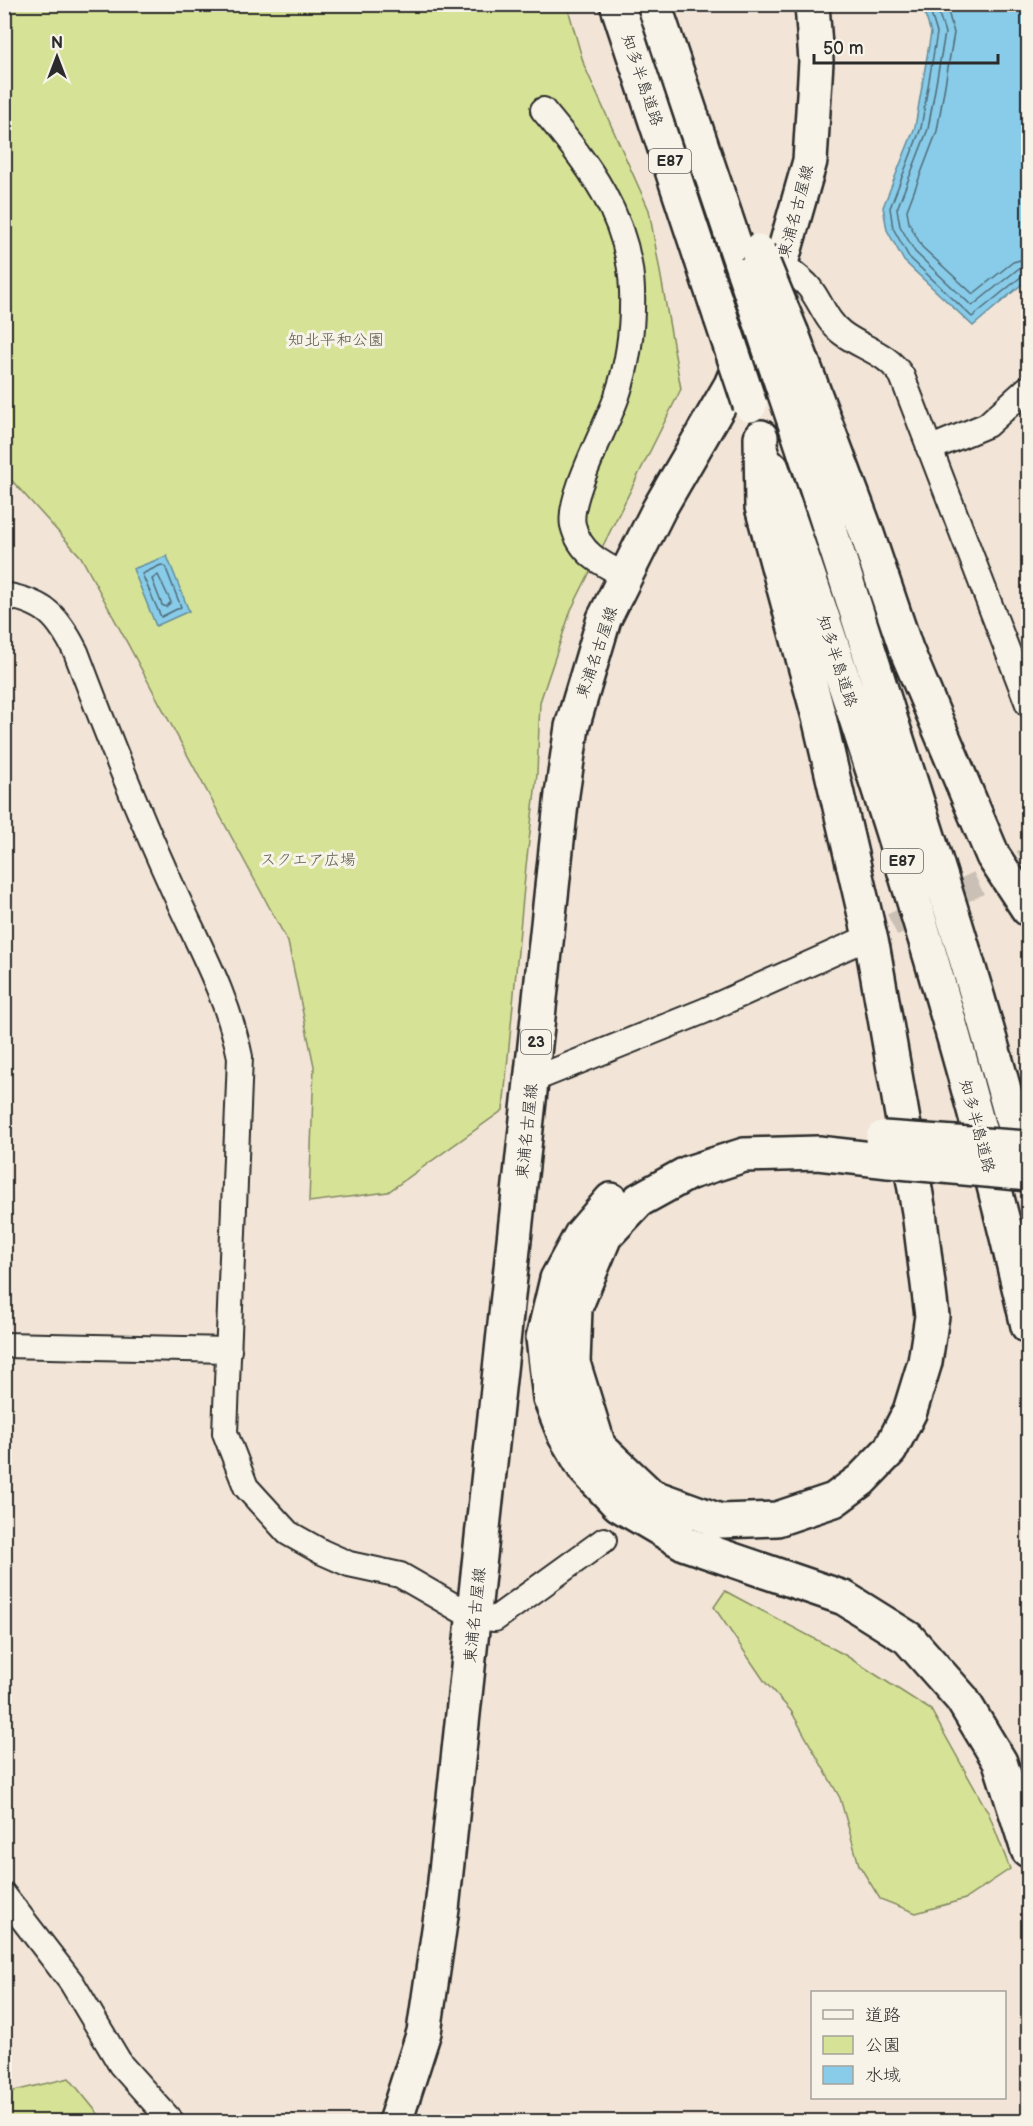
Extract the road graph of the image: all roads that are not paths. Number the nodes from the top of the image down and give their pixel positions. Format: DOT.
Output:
graph roads {
  1 [pos="617,4"];
  2 [pos="654,4"];
  3 [pos="812,4"];
  4 [pos="543,110"];
  5 [pos="761,263"];
  6 [pos="781,344"];
  7 [pos="1029,388"];
  8 [pos="761,437"];
  9 [pos="929,449"];
  10 [pos="626,576"];
  11 [pos="4,595"];
  12 [pos="1029,704"];
  13 [pos="1029,909"];
  14 [pos="860,941"];
  15 [pos="532,1080"];
  16 [pos="1029,1148"];
  17 [pos="886,1149"];
  18 [pos="1029,1174"];
  19 [pos="1029,1181"];
  20 [pos="1029,1326"];
  21 [pos="4,1345"];
  22 [pos="229,1350"];
  23 [pos="604,1540"];
  24 [pos="473,1617"];
  25 [pos="1029,1850"];
  26 [pos="4,1895"];
  27 [pos="172,2121"];
  28 [pos="395,2121"];
  1 -- 8 [label="main road, 知多半島道路 / E87, bridge"];
  2 -- 5 [label="main road, 知多半島道路 / E87"];
  3 -- 5 [label="main road, 東浦名古屋線 / 23"];
  4 -- 10 [label="street"];
  5 -- 6 [label="main road, 知多半島道路 / E87, bridge"];
  5 -- 9 [label="street"];
  5 -- 10 [label="main road, 東浦名古屋線 / 23"];
  6 -- 13 [label="main road"];
  6 -- 19 [label="main road, 知多半島道路 / E87"];
  7 -- 9 [label="street"];
  8 -- 17 [label="main road"];
  8 -- 20 [label="main road, 知多半島道路 / E87"];
  9 -- 12 [label="street"];
  10 -- 15 [label="main road, 東浦名古屋線 / 23"];
  11 -- 22 [label="street"];
  14 -- 15 [label="street"];
  15 -- 24 [label="main road, 東浦名古屋線 / 23"];
  16 -- 17 [label="main road, bridge"];
  17 -- 18 [label="main road, bridge"];
  17 -- 25 [label="main road"];
  21 -- 22 [label="street"];
  22 -- 24 [label="street"];
  23 -- 24 [label="street"];
  24 -- 28 [label="main road, 東浦名古屋線 / 23"];
  26 -- 27 [label="street"];
}
